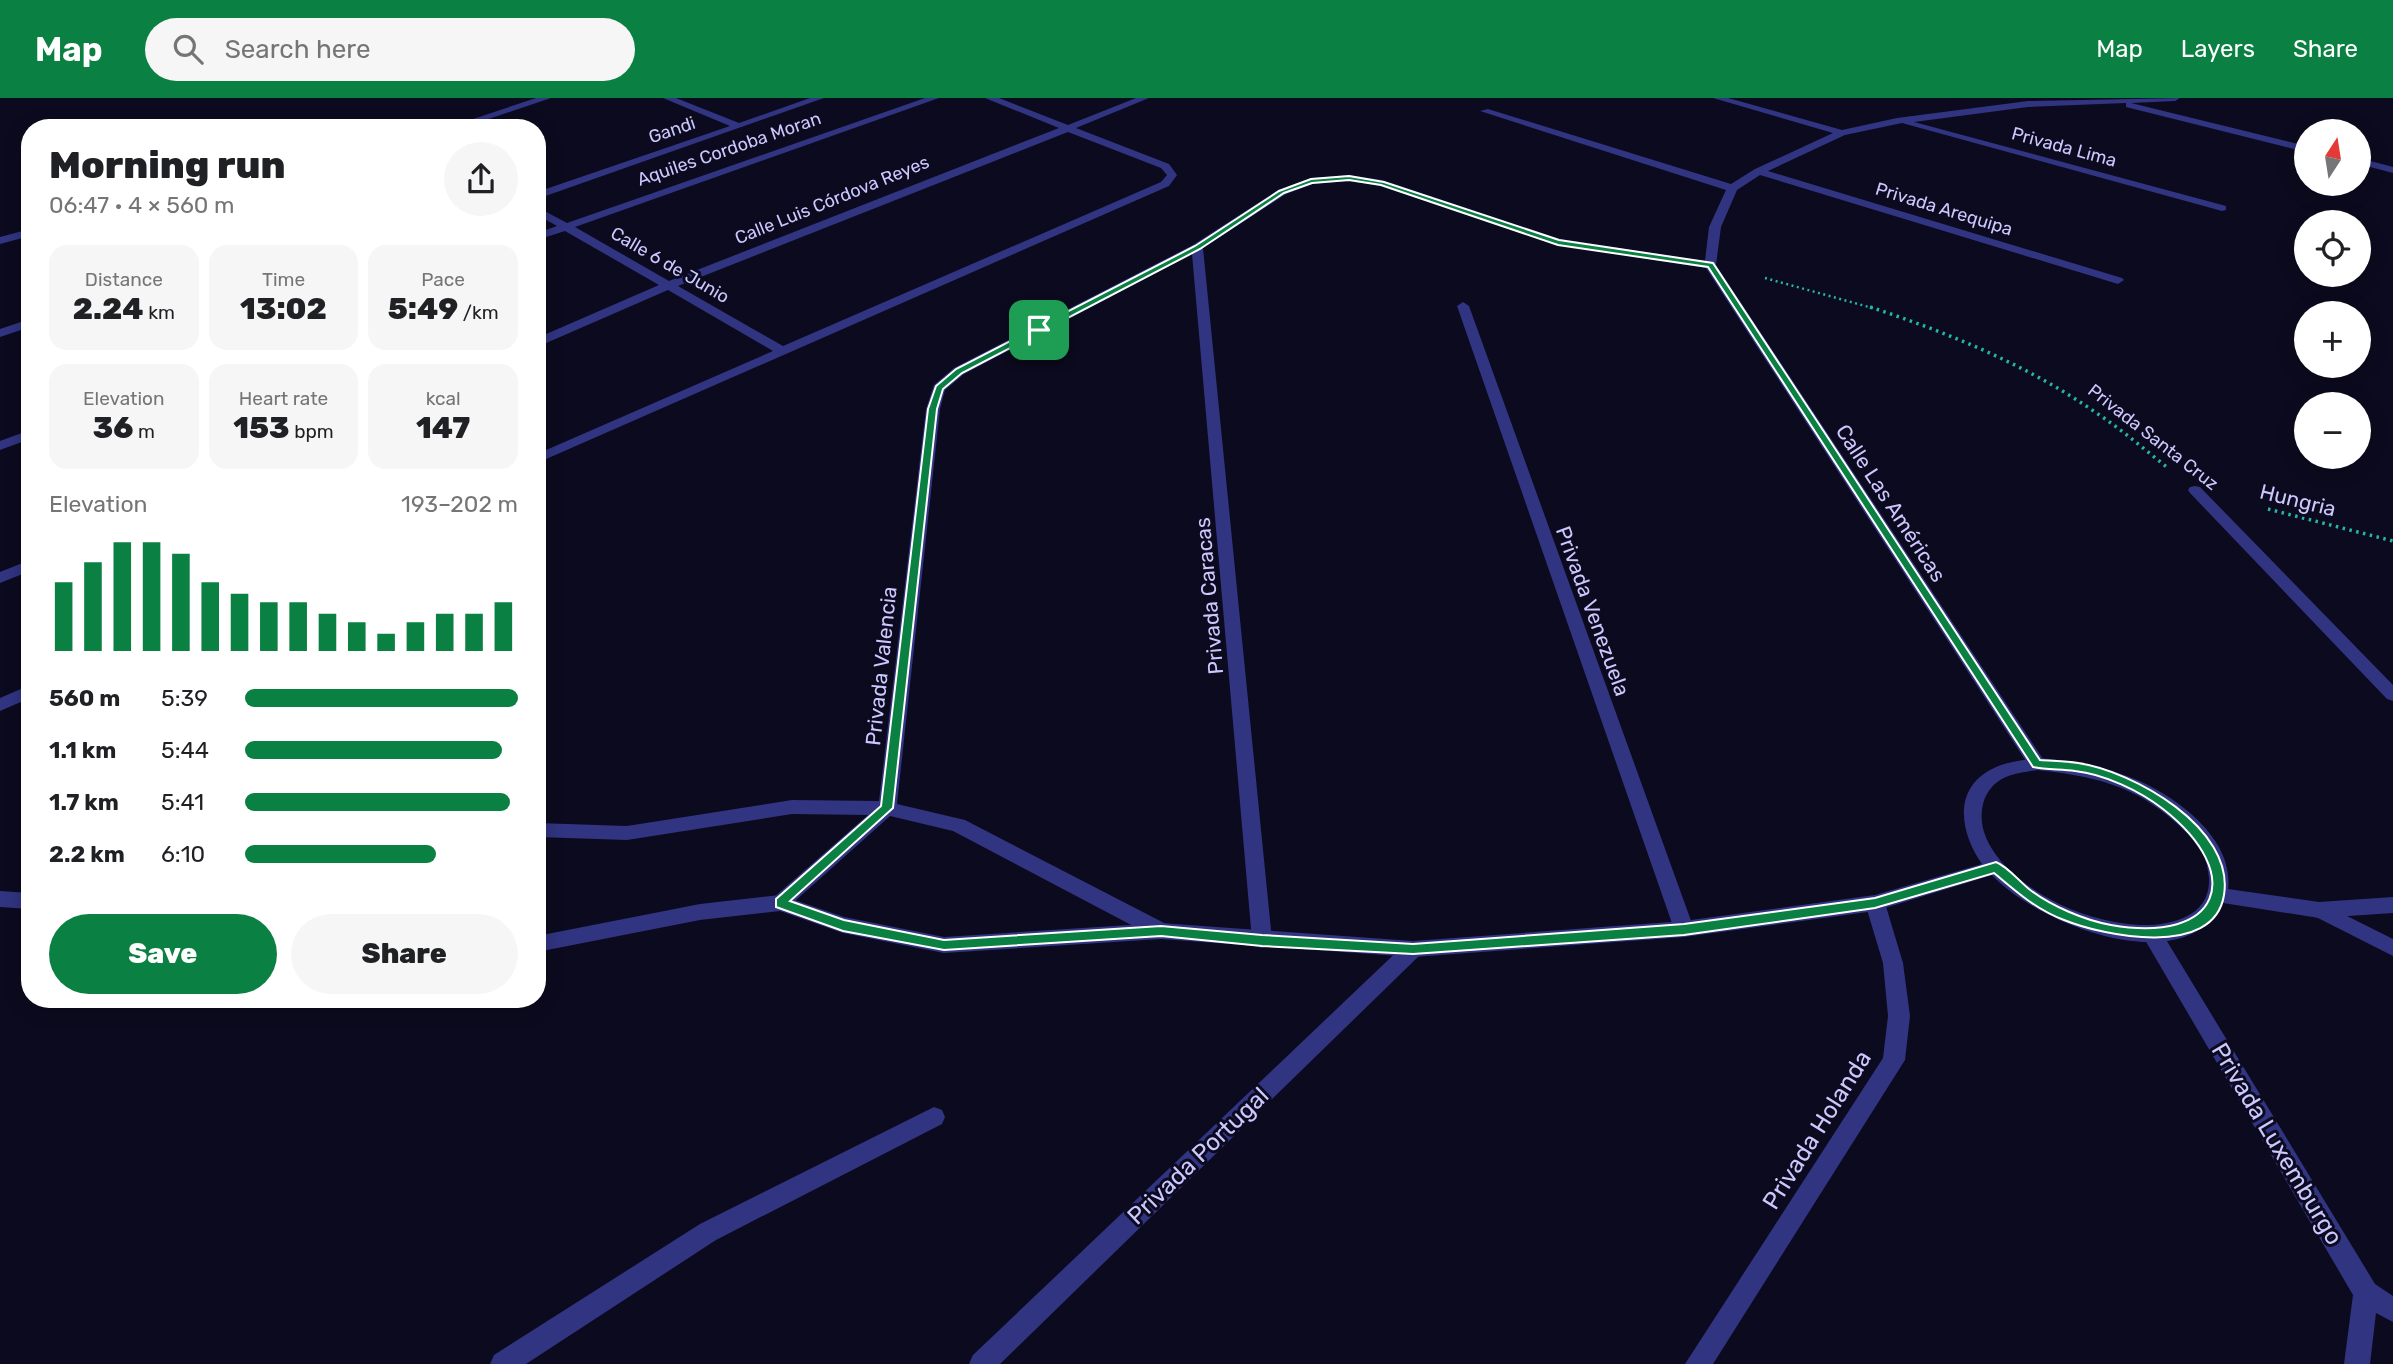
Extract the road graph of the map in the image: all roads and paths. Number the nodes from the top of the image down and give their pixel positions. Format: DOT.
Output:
graph roads {
  1 [pos="546,98"];
  2 [pos="668,98"];
  3 [pos="819,98"];
  4 [pos="934,98"];
  5 [pos="990,98"];
  6 [pos="1144,98"];
  7 [pos="1718,98"];
  8 [pos="2006,98"];
  9 [pos="2175,98"];
  10 [pos="2109,100"];
  11 [pos="2028,104"];
  12 [pos="1485,111"];
  13 [pos="480,119"];
  14 [pos="1897,121"];
  15 [pos="739,126"];
  16 [pos="1066,128"];
  17 [pos="1842,133"];
  18 [pos="2294,146"];
  19 [pos="2371,165"];
  20 [pos="2393,170"];
  21 [pos="1759,172"];
  22 [pos="1732,188"];
  23 [pos="546,193"];
  24 [pos="2222,208"];
  25 [pos="546,214"];
  26 [pos="565,226"];
  27 [pos="546,233"];
  28 [pos="21,235"];
  29 [pos="0,241"];
  30 [pos="1197,247"];
  31 [pos="1710,265"];
  32 [pos="2119,279"];
  33 [pos="670,285"];
  34 [pos="1463,306"];
  35 [pos="21,326"];
  36 [pos="0,333"];
  37 [pos="546,339"];
  38 [pos="784,352"];
  39 [pos="21,438"];
  40 [pos="0,446"];
  41 [pos="546,455"];
  42 [pos="2195,490"];
  43 [pos="2393,541"];
  44 [pos="21,569"];
  45 [pos="0,578"];
  46 [pos="21,695"];
  47 [pos="2393,695"];
  48 [pos="0,705"];
  49 [pos="2037,764"];
  50 [pos="887,808"];
  51 [pos="546,830"];
  52 [pos="1996,867"];
  53 [pos="2218,895"];
  54 [pos="0,899"];
  55 [pos="21,900"];
  56 [pos="780,903"];
  57 [pos="1875,903"];
  58 [pos="2393,905"];
  59 [pos="2319,911"];
  60 [pos="1684,929"];
  61 [pos="1161,931"];
  62 [pos="2152,933"];
  63 [pos="1262,940"];
  64 [pos="546,942"];
  65 [pos="2393,948"];
  66 [pos="1413,949"];
  67 [pos="934,1117"];
  68 [pos="2366,1293"];
  69 [pos="2393,1310"];
  70 [pos="503,1364"];
  71 [pos="982,1364"];
  72 [pos="1698,1364"];
  73 [pos="2357,1364"];
  1 -- 13 [label="street"];
  2 -- 15 [label="street"];
  3 -- 15 [label="street, Gandi"];
  4 -- 26 [label="street, Aquiles Cordoba Moran"];
  5 -- 16 [label="street"];
  6 -- 16 [label="street, Calle Luis Córdova Reyes"];
  7 -- 17 [label="street"];
  8 -- 11 [label="street"];
  9 -- 10 [label="street"];
  10 -- 11 [label="street"];
  10 -- 18 [label="street"];
  11 -- 14 [label="street"];
  12 -- 22 [label="street"];
  14 -- 17 [label="street"];
  14 -- 24 [label="street, Privada Lima"];
  15 -- 23 [label="street, Gandi"];
  16 -- 33 [label="street, Calle Luis Córdova Reyes"];
  16 -- 38 [label="street"];
  17 -- 21 [label="street"];
  19 -- 20 [label="street"];
  21 -- 22 [label="street"];
  21 -- 32 [label="street, Privada Arequipa"];
  22 -- 31 [label="street"];
  25 -- 26 [label="street, Calle 6 de Junio"];
  26 -- 27 [label="street, Aquiles Cordoba Moran"];
  26 -- 33 [label="street, Calle 6 de Junio"];
  28 -- 29 [label="street"];
  30 -- 31 [label="street"];
  30 -- 50 [label="street, Privada Valencia"];
  30 -- 63 [label="street, Privada Caracas"];
  31 -- 42 [label="path, Privada Santa Cruz"];
  31 -- 49 [label="street, Calle Las Américas"];
  33 -- 37 [label="street, Calle Luis Córdova Reyes"];
  33 -- 38 [label="street, Calle 6 de Junio"];
  34 -- 60 [label="street, Privada Venezuela"];
  35 -- 36 [label="street"];
  38 -- 41 [label="street"];
  39 -- 40 [label="street"];
  42 -- 43 [label="path, Hungria"];
  42 -- 47 [label="street, Privada Santa Cruz"];
  44 -- 45 [label="street"];
  46 -- 48 [label="street"];
  49 -- 52 [label="street"];
  49 -- 53 [label="street"];
  50 -- 51 [label="street"];
  50 -- 56 [label="street"];
  50 -- 61 [label="street"];
  52 -- 57 [label="street"];
  52 -- 62 [label="street"];
  53 -- 59 [label="street"];
  53 -- 62 [label="street"];
  54 -- 55 [label="street"];
  56 -- 61 [label="street"];
  56 -- 64 [label="street"];
  57 -- 60 [label="street"];
  57 -- 72 [label="street, Privada Holanda"];
  58 -- 59 [label="street"];
  59 -- 65 [label="street"];
  60 -- 66 [label="street"];
  61 -- 63 [label="street"];
  62 -- 68 [label="street, Privada Luxemburgo"];
  63 -- 66 [label="street"];
  66 -- 71 [label="street, Privada Portugal"];
  67 -- 70 [label="street"];
  68 -- 69 [label="street"];
  68 -- 73 [label="street"];
}
